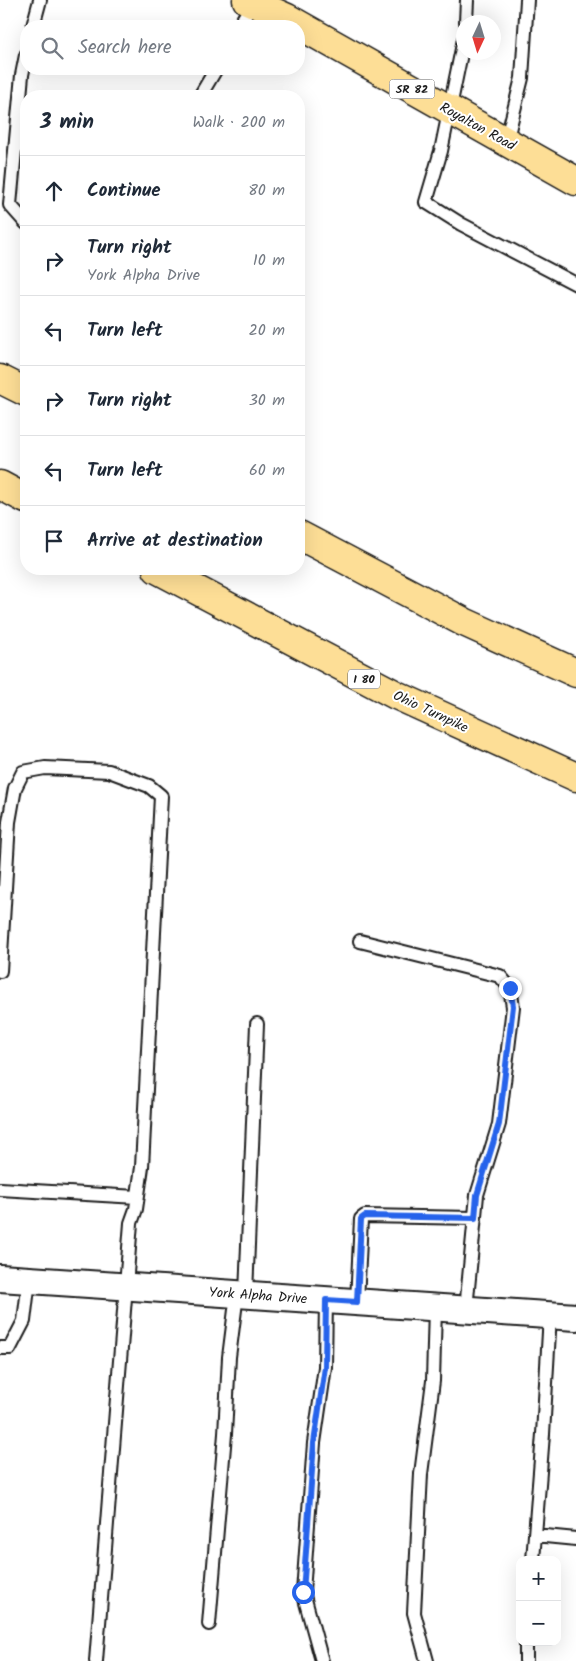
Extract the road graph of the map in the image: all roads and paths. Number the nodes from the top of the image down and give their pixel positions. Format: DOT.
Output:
graph roads {
  1 [pos="40,0"];
  2 [pos="467,0"];
  3 [pos="527,0"];
  4 [pos="250,1"];
  5 [pos="466,15"];
  6 [pos="35,20"];
  7 [pos="242,20"];
  8 [pos="291,20"];
  9 [pos="305,28"];
  10 [pos="460,60"];
  11 [pos="22,75"];
  12 [pos="212,75"];
  13 [pos="21,90"];
  14 [pos="204,90"];
  15 [pos="20,97"];
  16 [pos="449,110"];
  17 [pos="506,142"];
  18 [pos="576,181"];
  19 [pos="20,216"];
  20 [pos="576,284"];
  21 [pos="0,379"];
  22 [pos="20,389"];
  23 [pos="0,485"];
  24 [pos="20,496"];
  25 [pos="305,538"];
  26 [pos="168,575"];
  27 [pos="576,673"];
  28 [pos="576,777"];
  29 [pos="360,941"];
  30 [pos="0,971"];
  31 [pos="257,1024"];
  32 [pos="0,1189"];
  33 [pos="137,1197"];
  34 [pos="475,1218"];
  35 [pos="0,1278"];
  36 [pos="29,1280"];
  37 [pos="126,1286"];
  38 [pos="242,1294"];
  39 [pos="326,1300"];
  40 [pos="357,1302"];
  41 [pos="435,1307"];
  42 [pos="466,1310"];
  43 [pos="550,1315"];
  44 [pos="576,1317"];
  45 [pos="0,1348"];
  46 [pos="535,1535"];
  47 [pos="576,1539"];
  48 [pos="533,1556"];
  49 [pos="208,1624"];
  50 [pos="526,1646"];
  51 [pos="96,1661"];
  52 [pos="322,1661"];
  53 [pos="428,1661"];
  54 [pos="526,1661"];
  1 -- 6 [label="lane"];
  2 -- 5 [label="lane"];
  3 -- 17 [label="lane"];
  4 -- 7 [label="lane"];
  4 -- 8 [label="main road, Royalton Road / SR 82"];
  9 -- 16 [label="main road, Royalton Road / SR 82"];
  10 -- 16 [label="lane"];
  11 -- 13 [label="lane"];
  12 -- 14 [label="lane"];
  15 -- 19 [label="lane"];
  16 -- 17 [label="main road, Royalton Road / SR 82"];
  16 -- 20 [label="lane"];
  17 -- 18 [label="main road, Royalton Road / SR 82"];
  21 -- 22 [label="main road"];
  23 -- 24 [label="main road"];
  25 -- 27 [label="main road"];
  26 -- 28 [label="main road, Ohio Turnpike / I 80"];
  29 -- 34 [label="lane"];
  30 -- 33 [label="lane"];
  31 -- 38 [label="lane"];
  32 -- 33 [label="lane"];
  33 -- 37 [label="lane"];
  34 -- 40 [label="lane"];
  34 -- 42 [label="lane"];
  35 -- 36 [label="street, York Alpha Drive"];
  36 -- 37 [label="street, York Alpha Drive"];
  36 -- 45 [label="lane"];
  37 -- 38 [label="street, York Alpha Drive"];
  37 -- 51 [label="lane"];
  38 -- 39 [label="street, York Alpha Drive"];
  38 -- 49 [label="lane"];
  39 -- 40 [label="street, York Alpha Drive"];
  39 -- 52 [label="lane"];
  40 -- 41 [label="street, York Alpha Drive"];
  41 -- 42 [label="street, York Alpha Drive"];
  41 -- 53 [label="lane"];
  42 -- 43 [label="street, York Alpha Drive"];
  43 -- 44 [label="street, York Alpha Drive"];
  43 -- 46 [label="lane"];
  46 -- 47 [label="lane"];
  46 -- 48 [label="lane"];
  50 -- 54 [label="lane"];
}
